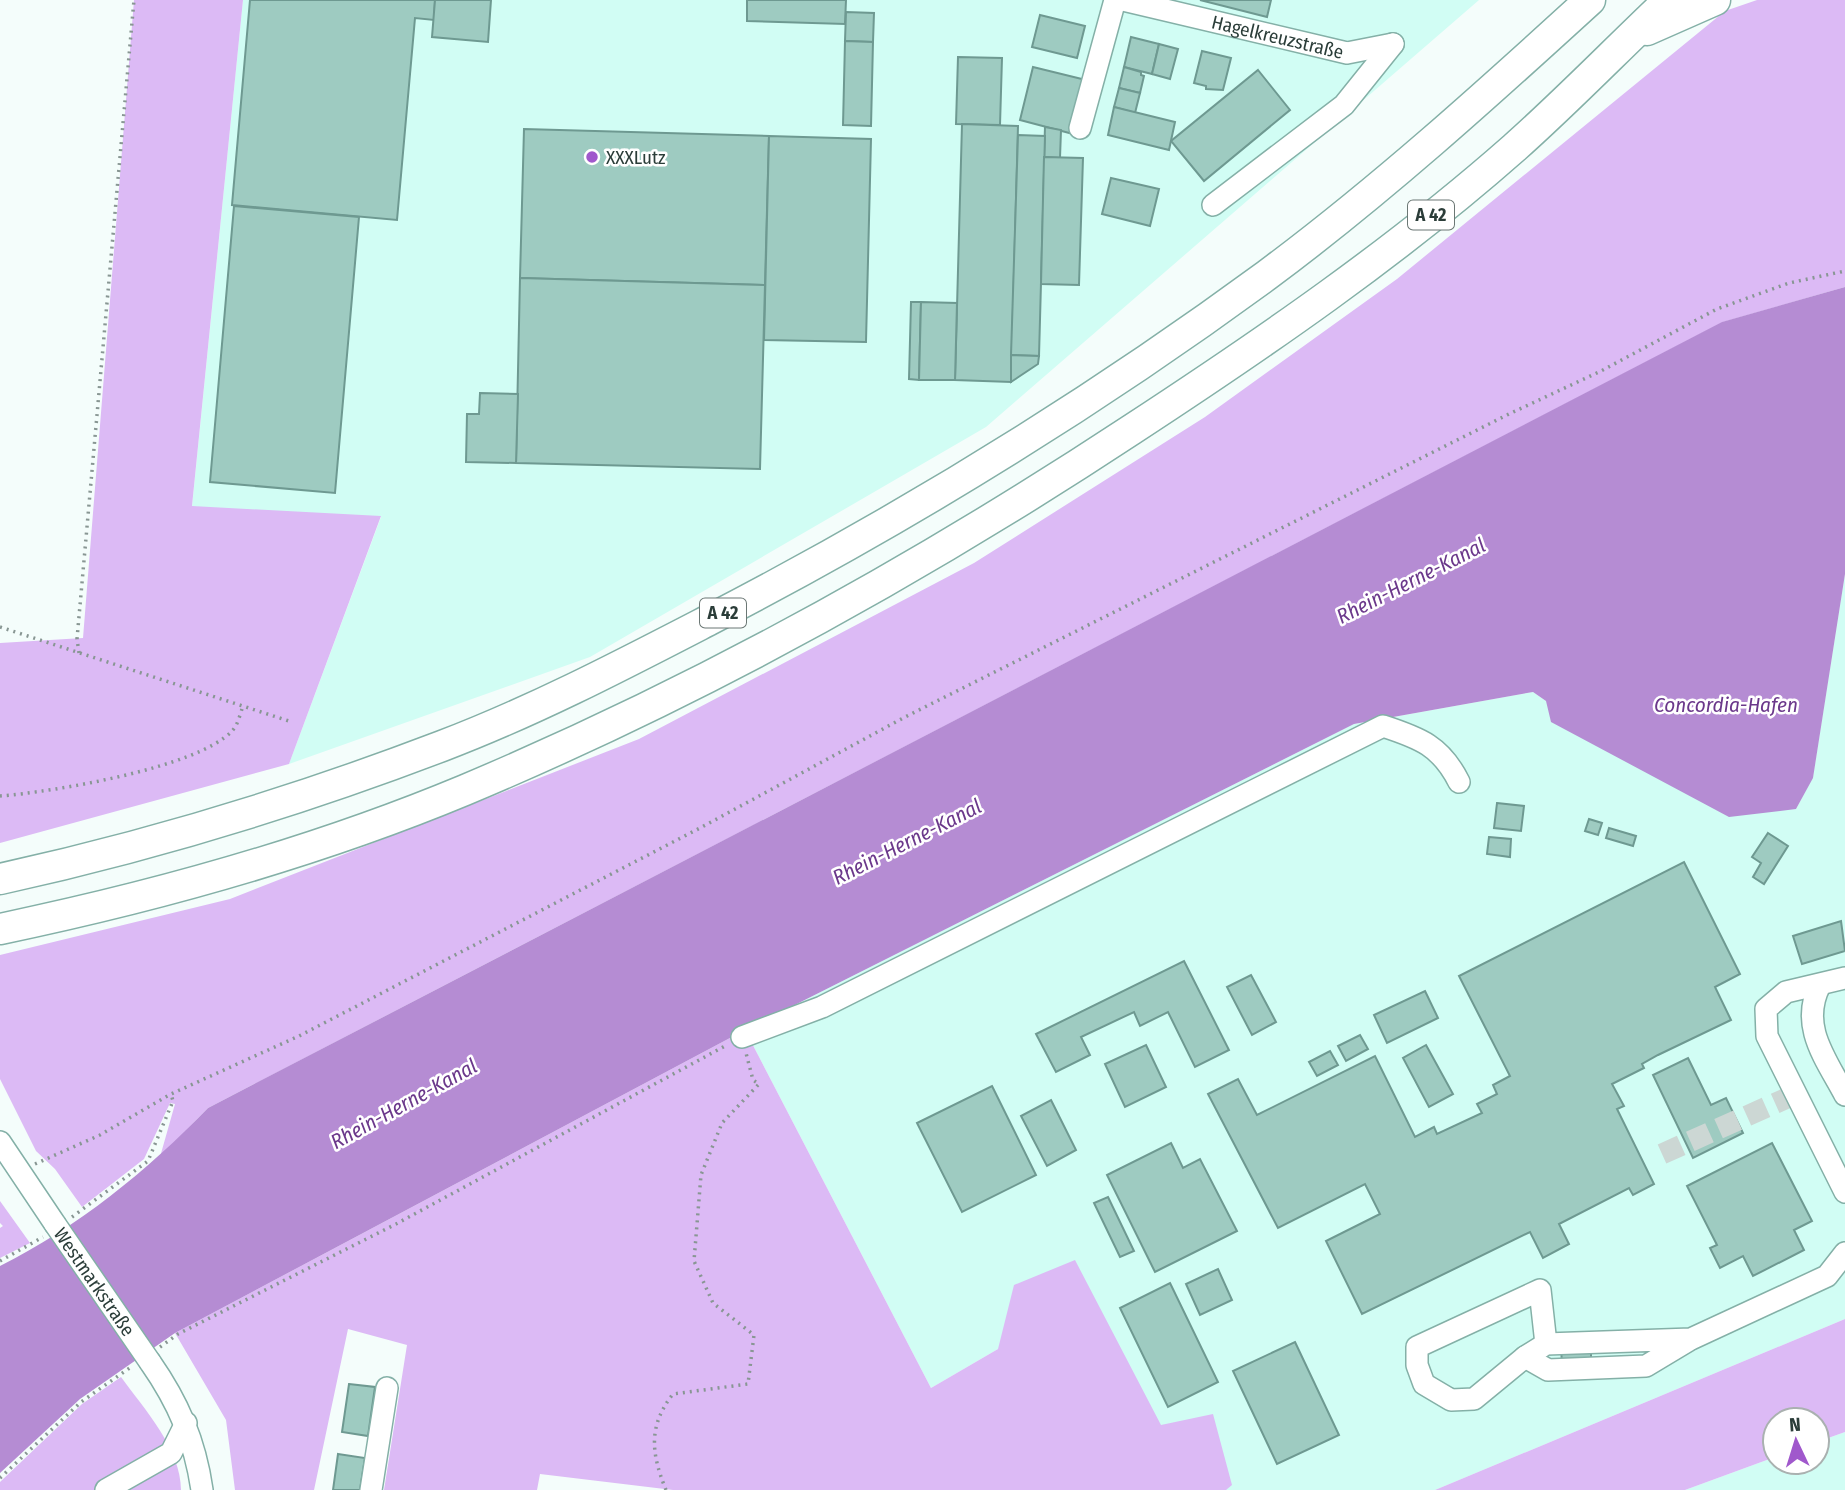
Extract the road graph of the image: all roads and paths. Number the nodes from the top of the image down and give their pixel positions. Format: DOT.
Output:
graph roads {
  1 [pos="134,0"];
  2 [pos="1115,0"];
  3 [pos="1123,0"];
  4 [pos="1590,0"];
  5 [pos="1669,0"];
  6 [pos="1715,0"];
  7 [pos="1628,38"];
  8 [pos="1080,128"];
  9 [pos="1213,205"];
  10 [pos="1845,271"];
  11 [pos="0,627"];
  12 [pos="79,653"];
  13 [pos="243,706"];
  14 [pos="292,722"];
  15 [pos="1459,782"];
  16 [pos="0,796"];
  17 [pos="0,879"];
  18 [pos="0,929"];
  19 [pos="1845,978"];
  20 [pos="1820,985"];
  21 [pos="742,1037"];
  22 [pos="172,1094"];
  23 [pos="1845,1095"];
  24 [pos="0,1142"];
  25 [pos="8,1168"];
  26 [pos="1845,1192"];
  27 [pos="56,1226"];
  28 [pos="1845,1253"];
  29 [pos="0,1262"];
  30 [pos="1691,1339"];
  31 [pos="1546,1344"];
  32 [pos="1525,1357"];
  33 [pos="147,1359"];
  34 [pos="387,1388"];
  35 [pos="186,1423"];
  36 [pos="0,1478"];
  37 [pos="106,1490"];
  38 [pos="202,1490"];
  39 [pos="371,1490"];
  40 [pos="666,1490"];
  1 -- 12 [label="path"];
  2 -- 8 [label="street"];
  3 -- 9 [label="street, Hagelkreuzstraße"];
  4 -- 17 [label="highway, A 42"];
  5 -- 7 [label="highway, A 42"];
  6 -- 7 [label="highway"];
  7 -- 18 [label="highway, A 42"];
  10 -- 22 [label="path"];
  11 -- 12 [label="path"];
  12 -- 13 [label="path"];
  13 -- 14 [label="path"];
  13 -- 16 [label="path"];
  15 -- 21 [label="street"];
  19 -- 20 [label="street"];
  20 -- 23 [label="street"];
  20 -- 26 [label="street"];
  21 -- 33 [label="path"];
  21 -- 40 [label="path"];
  22 -- 25 [label="path"];
  22 -- 27 [label="path"];
  24 -- 25 [label="street, Westmarkstraße"];
  25 -- 27 [label="street, Westmarkstraße"];
  27 -- 29 [label="path"];
  27 -- 33 [label="street, Westmarkstraße, bridge"];
  28 -- 30 [label="street"];
  30 -- 31 [label="street"];
  30 -- 32 [label="street"];
  31 -- 32 [label="street"];
  31 -- 32 [label="street"];
  33 -- 35 [label="street, Westmarkstraße"];
  33 -- 36 [label="path"];
  34 -- 39 [label="street"];
  35 -- 37 [label="street"];
  35 -- 38 [label="street, Westmarkstraße"];
}
